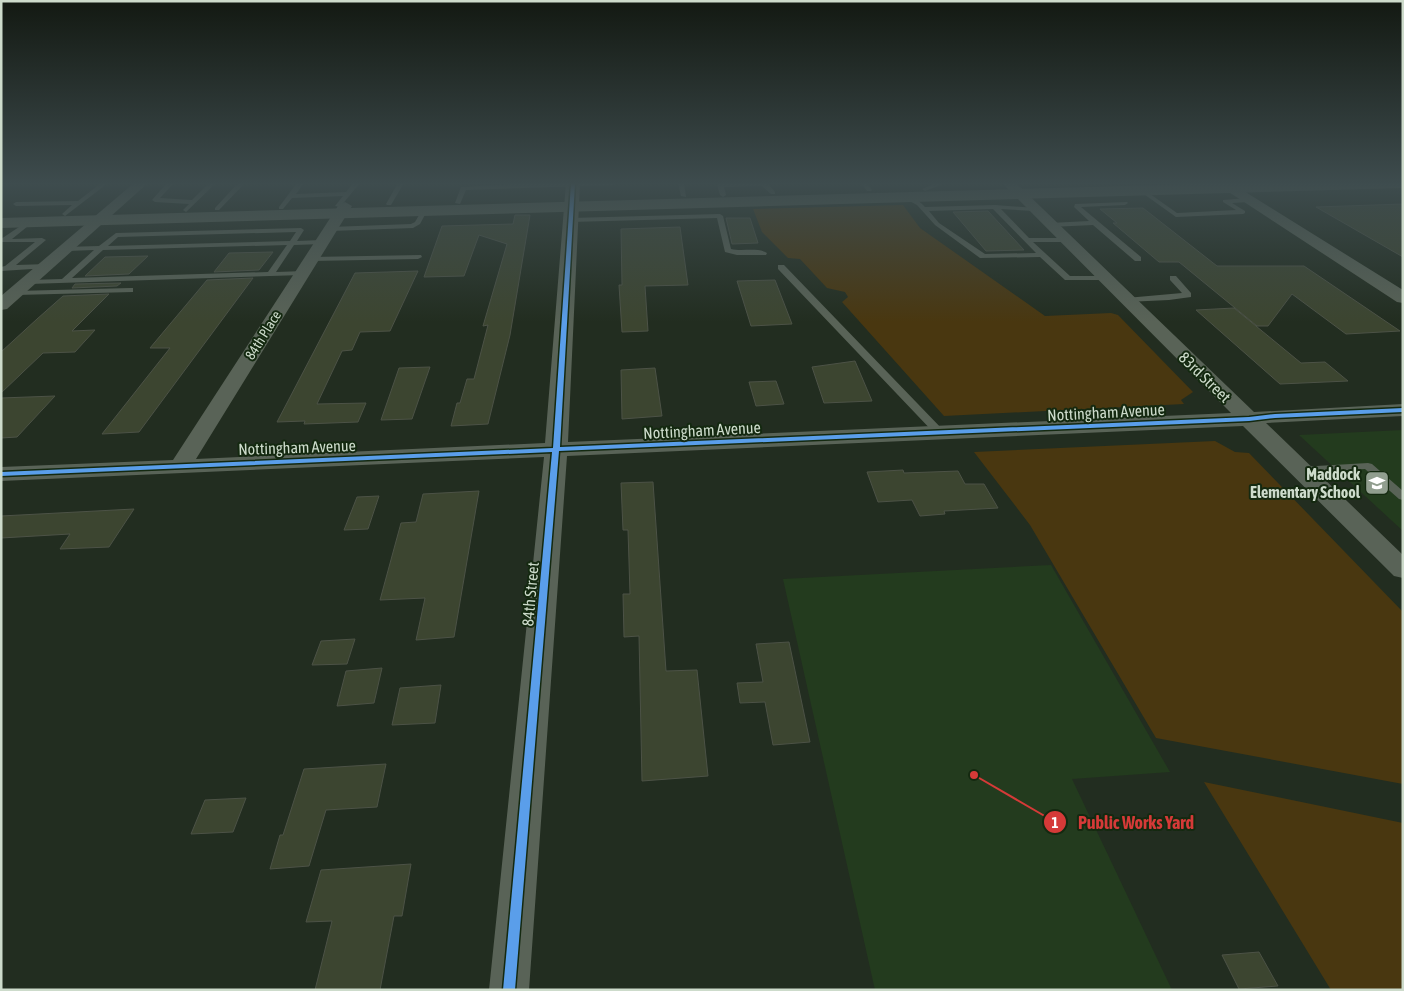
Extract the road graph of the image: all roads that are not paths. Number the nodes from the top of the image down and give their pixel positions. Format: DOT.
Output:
graph roads {
  1 [pos="20,229"];
  2 [pos="90,229"];
  3 [pos="329,229"];
  4 [pos="382,229"];
  5 [pos="570,229"];
  6 [pos="724,229"];
  7 [pos="945,229"];
  8 [pos="1017,229"];
  9 [pos="1055,229"];
  10 [pos="1102,229"];
  11 [pos="1294,229"];
  12 [pos="326,235"];
  13 [pos="1028,240"];
  14 [pos="1066,240"];
  15 [pos="3,241"];
  16 [pos="293,243"];
  17 [pos="101,248"];
  18 [pos="67,249"];
  19 [pos="763,253"];
  20 [pos="1042,255"];
  21 [pos="418,256"];
  22 [pos="1138,259"];
  23 [pos="48,266"];
  24 [pos="306,266"];
  25 [pos="781,267"];
  26 [pos="5,268"];
  27 [pos="270,274"];
  28 [pos="1104,278"];
  29 [pos="1173,278"];
  30 [pos="65,280"];
  31 [pos="29,282"];
  32 [pos="130,290"];
  33 [pos="16,293"];
  34 [pos="1403,298"];
  35 [pos="1126,300"];
  36 [pos="1,305"];
  37 [pos="1403,410"];
  38 [pos="1249,419"];
  39 [pos="940,433"];
  40 [pos="556,451"];
  41 [pos="181,465"];
  42 [pos="1299,470"];
  43 [pos="1,474"];
  44 [pos="1403,497"];
  45 [pos="1403,570"];
  46 [pos="509,990"];
  1 -- 15 [label="lane"];
  2 -- 18 [label="street"];
  3 -- 12 [label="street, 84th Place"];
  4 -- 12 [label="lane"];
  5 -- 40 [label="street, 84th Street"];
  6 -- 19 [label="lane"];
  7 -- 20 [label="lane"];
  8 -- 13 [label="lane"];
  9 -- 14 [label="street, 83rd Street"];
  10 -- 22 [label="lane"];
  11 -- 34 [label="street"];
  12 -- 16 [label="lane"];
  12 -- 24 [label="street, 84th Place"];
  13 -- 14 [label="lane"];
  13 -- 20 [label="lane"];
  14 -- 28 [label="street, 83rd Street"];
  15 -- 26 [label="lane"];
  16 -- 17 [label="lane"];
  16 -- 17 [label="lane"];
  16 -- 27 [label="lane"];
  17 -- 18 [label="lane"];
  17 -- 30 [label="lane"];
  18 -- 23 [label="street"];
  20 -- 28 [label="lane"];
  21 -- 24 [label="lane"];
  23 -- 26 [label="lane"];
  23 -- 31 [label="street"];
  24 -- 27 [label="lane"];
  24 -- 41 [label="street, 84th Place"];
  25 -- 39 [label="lane"];
  27 -- 30 [label="lane"];
  28 -- 35 [label="street, 83rd Street"];
  29 -- 35 [label="lane"];
  30 -- 31 [label="lane"];
  31 -- 33 [label="street"];
  32 -- 33 [label="lane"];
  33 -- 36 [label="street"];
  35 -- 38 [label="street, 83rd Street"];
  37 -- 38 [label="street, Nottingham Avenue"];
  38 -- 39 [label="street, Nottingham Avenue"];
  38 -- 42 [label="street, 83rd Street"];
  39 -- 40 [label="street, Nottingham Avenue"];
  40 -- 41 [label="street, Nottingham Avenue"];
  40 -- 46 [label="street, 84th Street"];
  41 -- 43 [label="street, Nottingham Avenue"];
  42 -- 44 [label="lane"];
  42 -- 45 [label="street, 83rd Street"];
}
